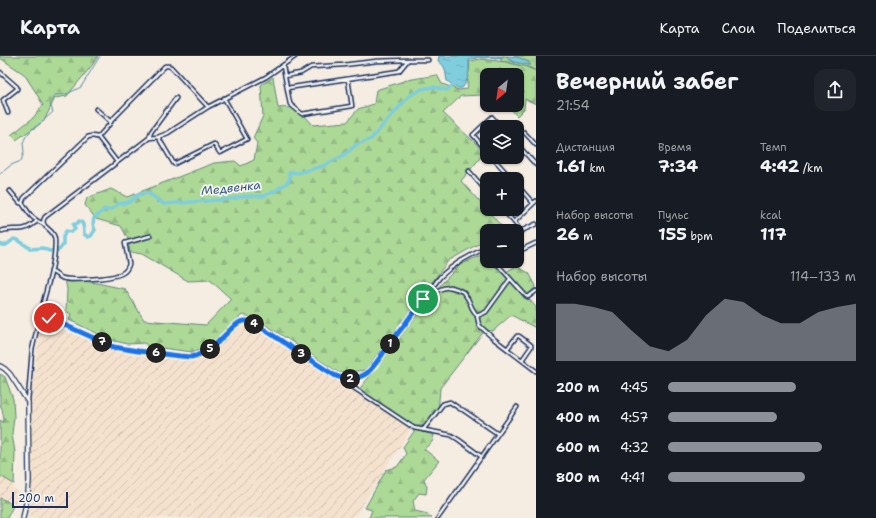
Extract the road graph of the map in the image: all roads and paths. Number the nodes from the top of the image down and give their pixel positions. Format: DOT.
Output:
graph roads {
  1 [pos="296,56"];
  2 [pos="408,60"];
  3 [pos="428,60"];
  4 [pos="282,66"];
  5 [pos="0,72"];
  6 [pos="285,76"];
  7 [pos="348,79"];
  8 [pos="287,88"];
  9 [pos="176,98"];
  10 [pos="224,98"];
  11 [pos="208,107"];
  12 [pos="96,109"];
  13 [pos="8,113"];
  14 [pos="110,122"];
  15 [pos="480,128"];
  16 [pos="524,132"];
  17 [pos="98,137"];
  18 [pos="158,137"];
  19 [pos="149,138"];
  20 [pos="480,143"];
  21 [pos="536,144"];
  22 [pos="524,152"];
  23 [pos="117,162"];
  24 [pos="498,164"];
  25 [pos="536,165"];
  26 [pos="469,171"];
  27 [pos="506,172"];
  28 [pos="480,184"];
  29 [pos="10,191"];
  30 [pos="524,192"];
  31 [pos="535,202"];
  32 [pos="22,203"];
  33 [pos="508,216"];
  34 [pos="36,222"];
  35 [pos="514,222"];
  36 [pos="44,224"];
  37 [pos="536,224"];
  38 [pos="524,230"];
  39 [pos="2,231"];
  40 [pos="150,236"];
  41 [pos="536,243"];
  42 [pos="524,249"];
  43 [pos="480,250"];
  44 [pos="500,268"];
  45 [pos="51,271"];
  46 [pos="510,279"];
  47 [pos="430,289"];
  48 [pos="536,291"];
  49 [pos="477,316"];
  50 [pos="41,317"];
  51 [pos="506,349"];
  52 [pos="522,360"];
  53 [pos="0,366"];
  54 [pos="536,371"];
  55 [pos="344,379"];
  56 [pos="28,402"];
  57 [pos="517,407"];
  58 [pos="424,430"];
  59 [pos="498,434"];
  60 [pos="482,457"];
  61 [pos="23,518"];
  62 [pos="439,518"];
  1 -- 4 [label="street"];
  2 -- 3 [label="street"];
  2 -- 6 [label="street"];
  2 -- 7 [label="street"];
  4 -- 6 [label="street"];
  4 -- 10 [label="street"];
  5 -- 13 [label="street"];
  6 -- 8 [label="street"];
  7 -- 8 [label="street"];
  7 -- 8 [label="street"];
  9 -- 19 [label="street"];
  10 -- 11 [label="street"];
  10 -- 18 [label="street"];
  11 -- 14 [label="street"];
  11 -- 18 [label="street"];
  12 -- 14 [label="street"];
  14 -- 17 [label="street"];
  15 -- 20 [label="street"];
  16 -- 21 [label="street"];
  17 -- 23 [label="street"];
  17 -- 32 [label="street"];
  18 -- 19 [label="street"];
  19 -- 23 [label="street"];
  22 -- 25 [label="street"];
  23 -- 36 [label="street"];
  24 -- 27 [label="street"];
  26 -- 28 [label="street"];
  29 -- 32 [label="street"];
  30 -- 31 [label="street"];
  31 -- 35 [label="street"];
  32 -- 34 [label="street"];
  33 -- 35 [label="street"];
  34 -- 36 [label="street"];
  34 -- 39 [label="street"];
  36 -- 45 [label="street"];
  37 -- 38 [label="street"];
  40 -- 45 [label="street"];
  41 -- 42 [label="street"];
  43 -- 47 [label="street"];
  44 -- 46 [label="street"];
  45 -- 50 [label="street"];
  46 -- 48 [label="street"];
  46 -- 49 [label="street"];
  47 -- 49 [label="street"];
  47 -- 55 [label="street"];
  49 -- 51 [label="street"];
  50 -- 55 [label="street"];
  50 -- 56 [label="street"];
  51 -- 52 [label="street"];
  51 -- 52 [label="street"];
  52 -- 54 [label="street"];
  53 -- 56 [label="main road"];
  55 -- 58 [label="street"];
  56 -- 61 [label="main road"];
  57 -- 59 [label="street"];
  58 -- 59 [label="street"];
  58 -- 60 [label="street"];
  59 -- 60 [label="street"];
  60 -- 62 [label="street"];
}
